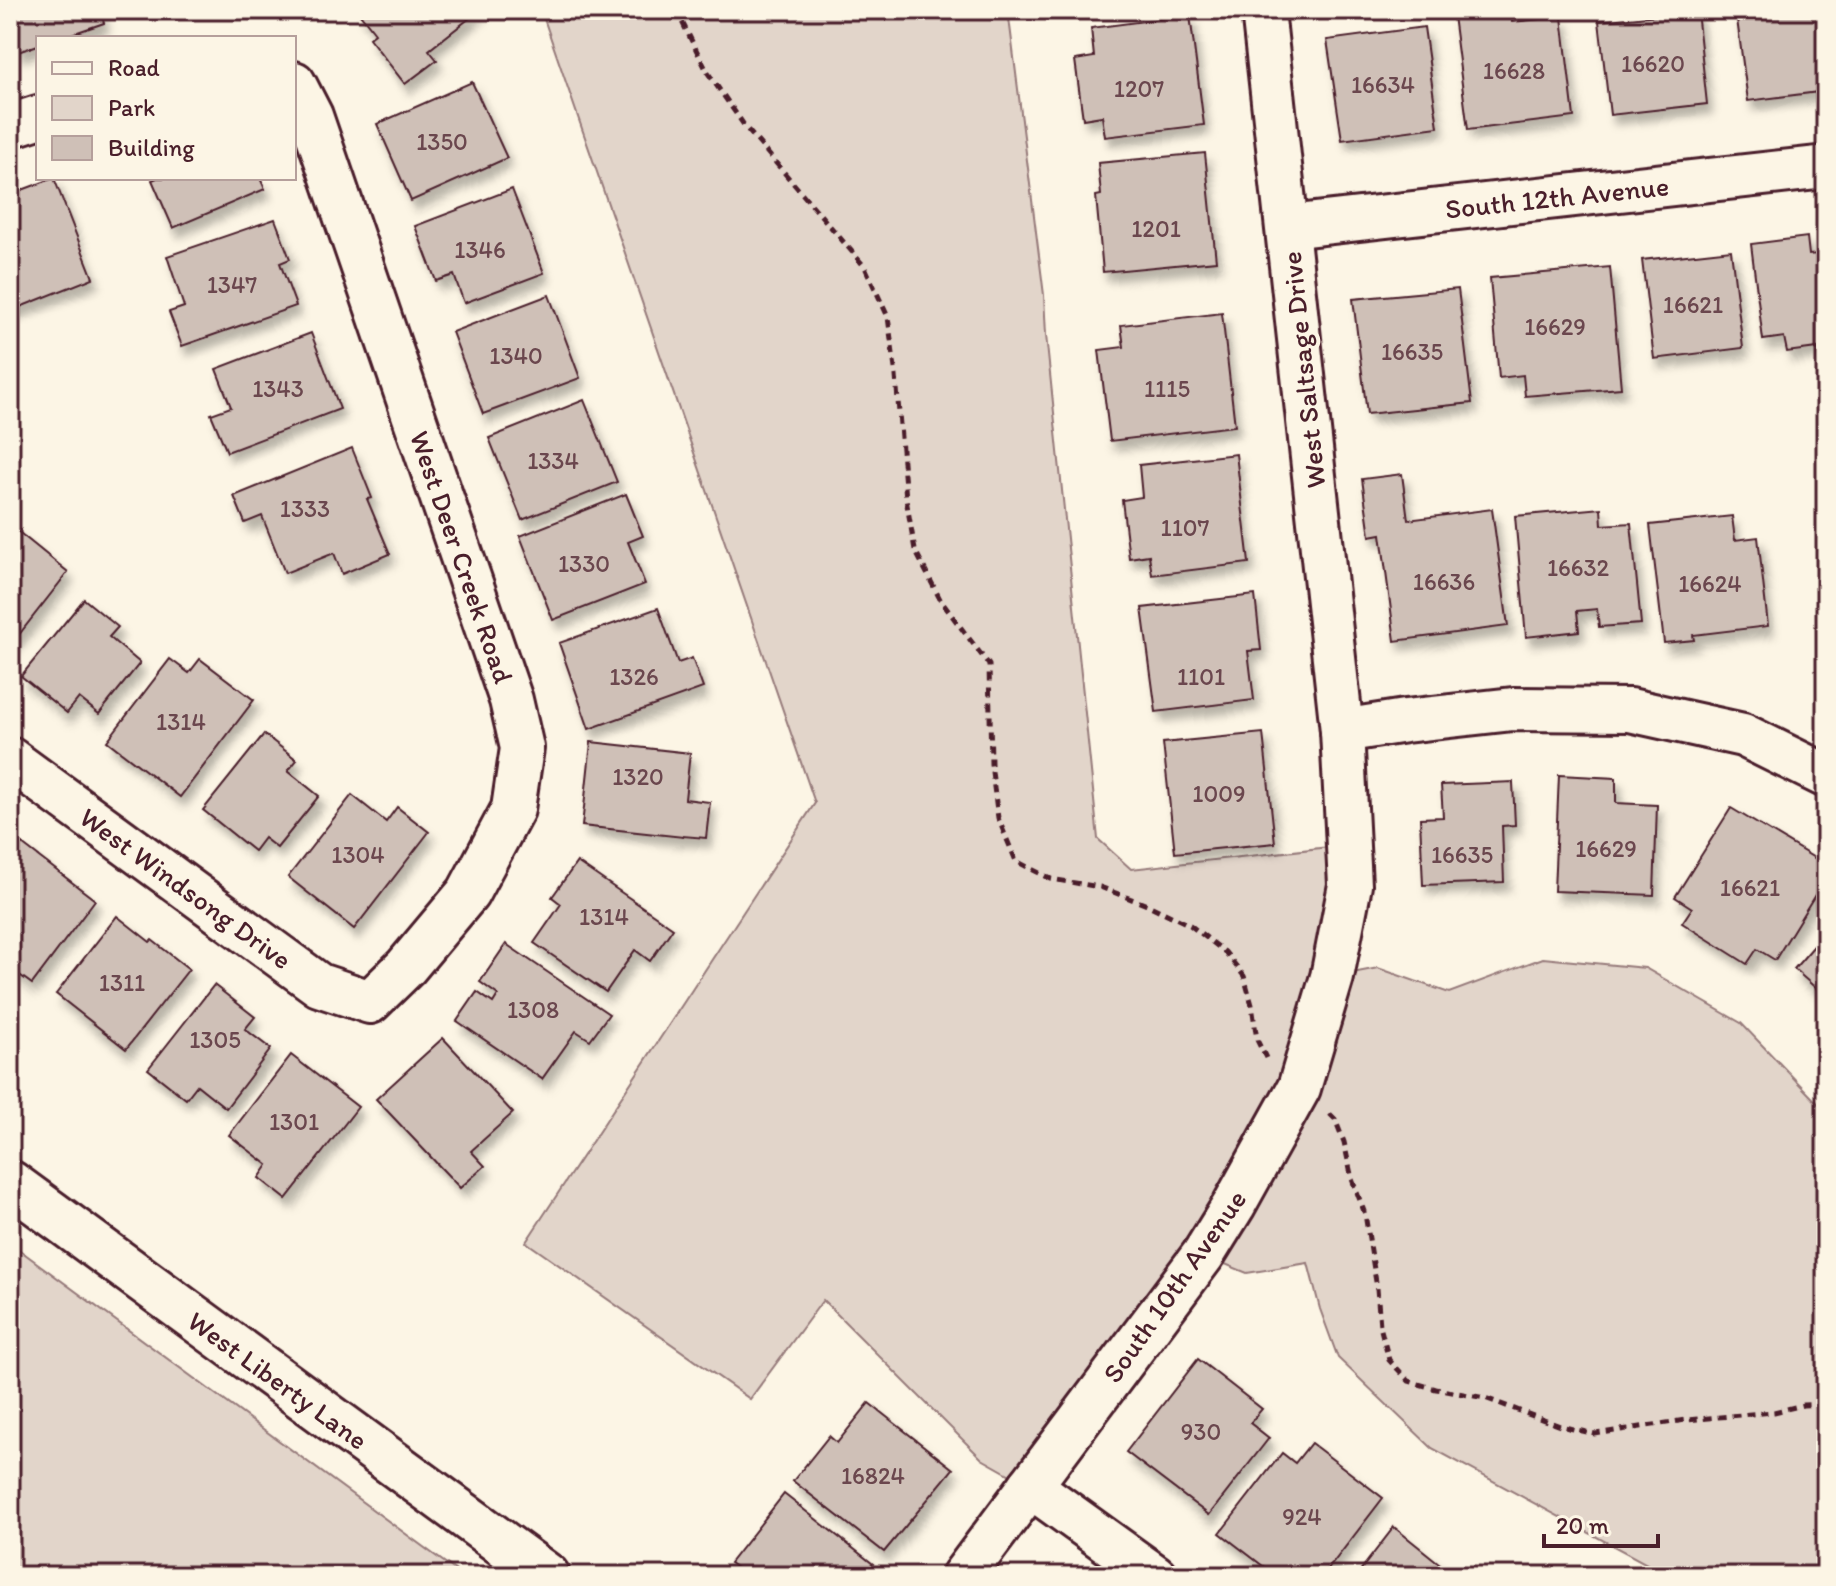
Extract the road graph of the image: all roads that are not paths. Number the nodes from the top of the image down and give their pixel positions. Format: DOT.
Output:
graph roads {
  1 [pos="1263,10"];
  2 [pos="296,87"];
  3 [pos="36,118"];
  4 [pos="10,126"];
  5 [pos="1826,167"];
  6 [pos="1288,227"];
  7 [pos="1342,731"];
  8 [pos="10,759"];
  9 [pos="1826,776"];
  10 [pos="370,1002"];
  11 [pos="10,1183"];
  12 [pos="1030,1486"];
  13 [pos="547,1576"];
  14 [pos="963,1576"];
  15 [pos="1155,1576"];
  1 -- 6 [label="street, West Saltsage Drive"];
  2 -- 10 [label="street, West Deer Creek Road"];
  3 -- 4 [label="street"];
  5 -- 6 [label="street, South 12th Avenue"];
  6 -- 7 [label="street, West Saltsage Drive"];
  7 -- 9 [label="street"];
  7 -- 12 [label="street, South 10th Avenue"];
  8 -- 10 [label="street, West Windsong Drive"];
  11 -- 13 [label="street, West Liberty Lane"];
  12 -- 14 [label="street, South 10th Avenue"];
  12 -- 15 [label="street"];
}
